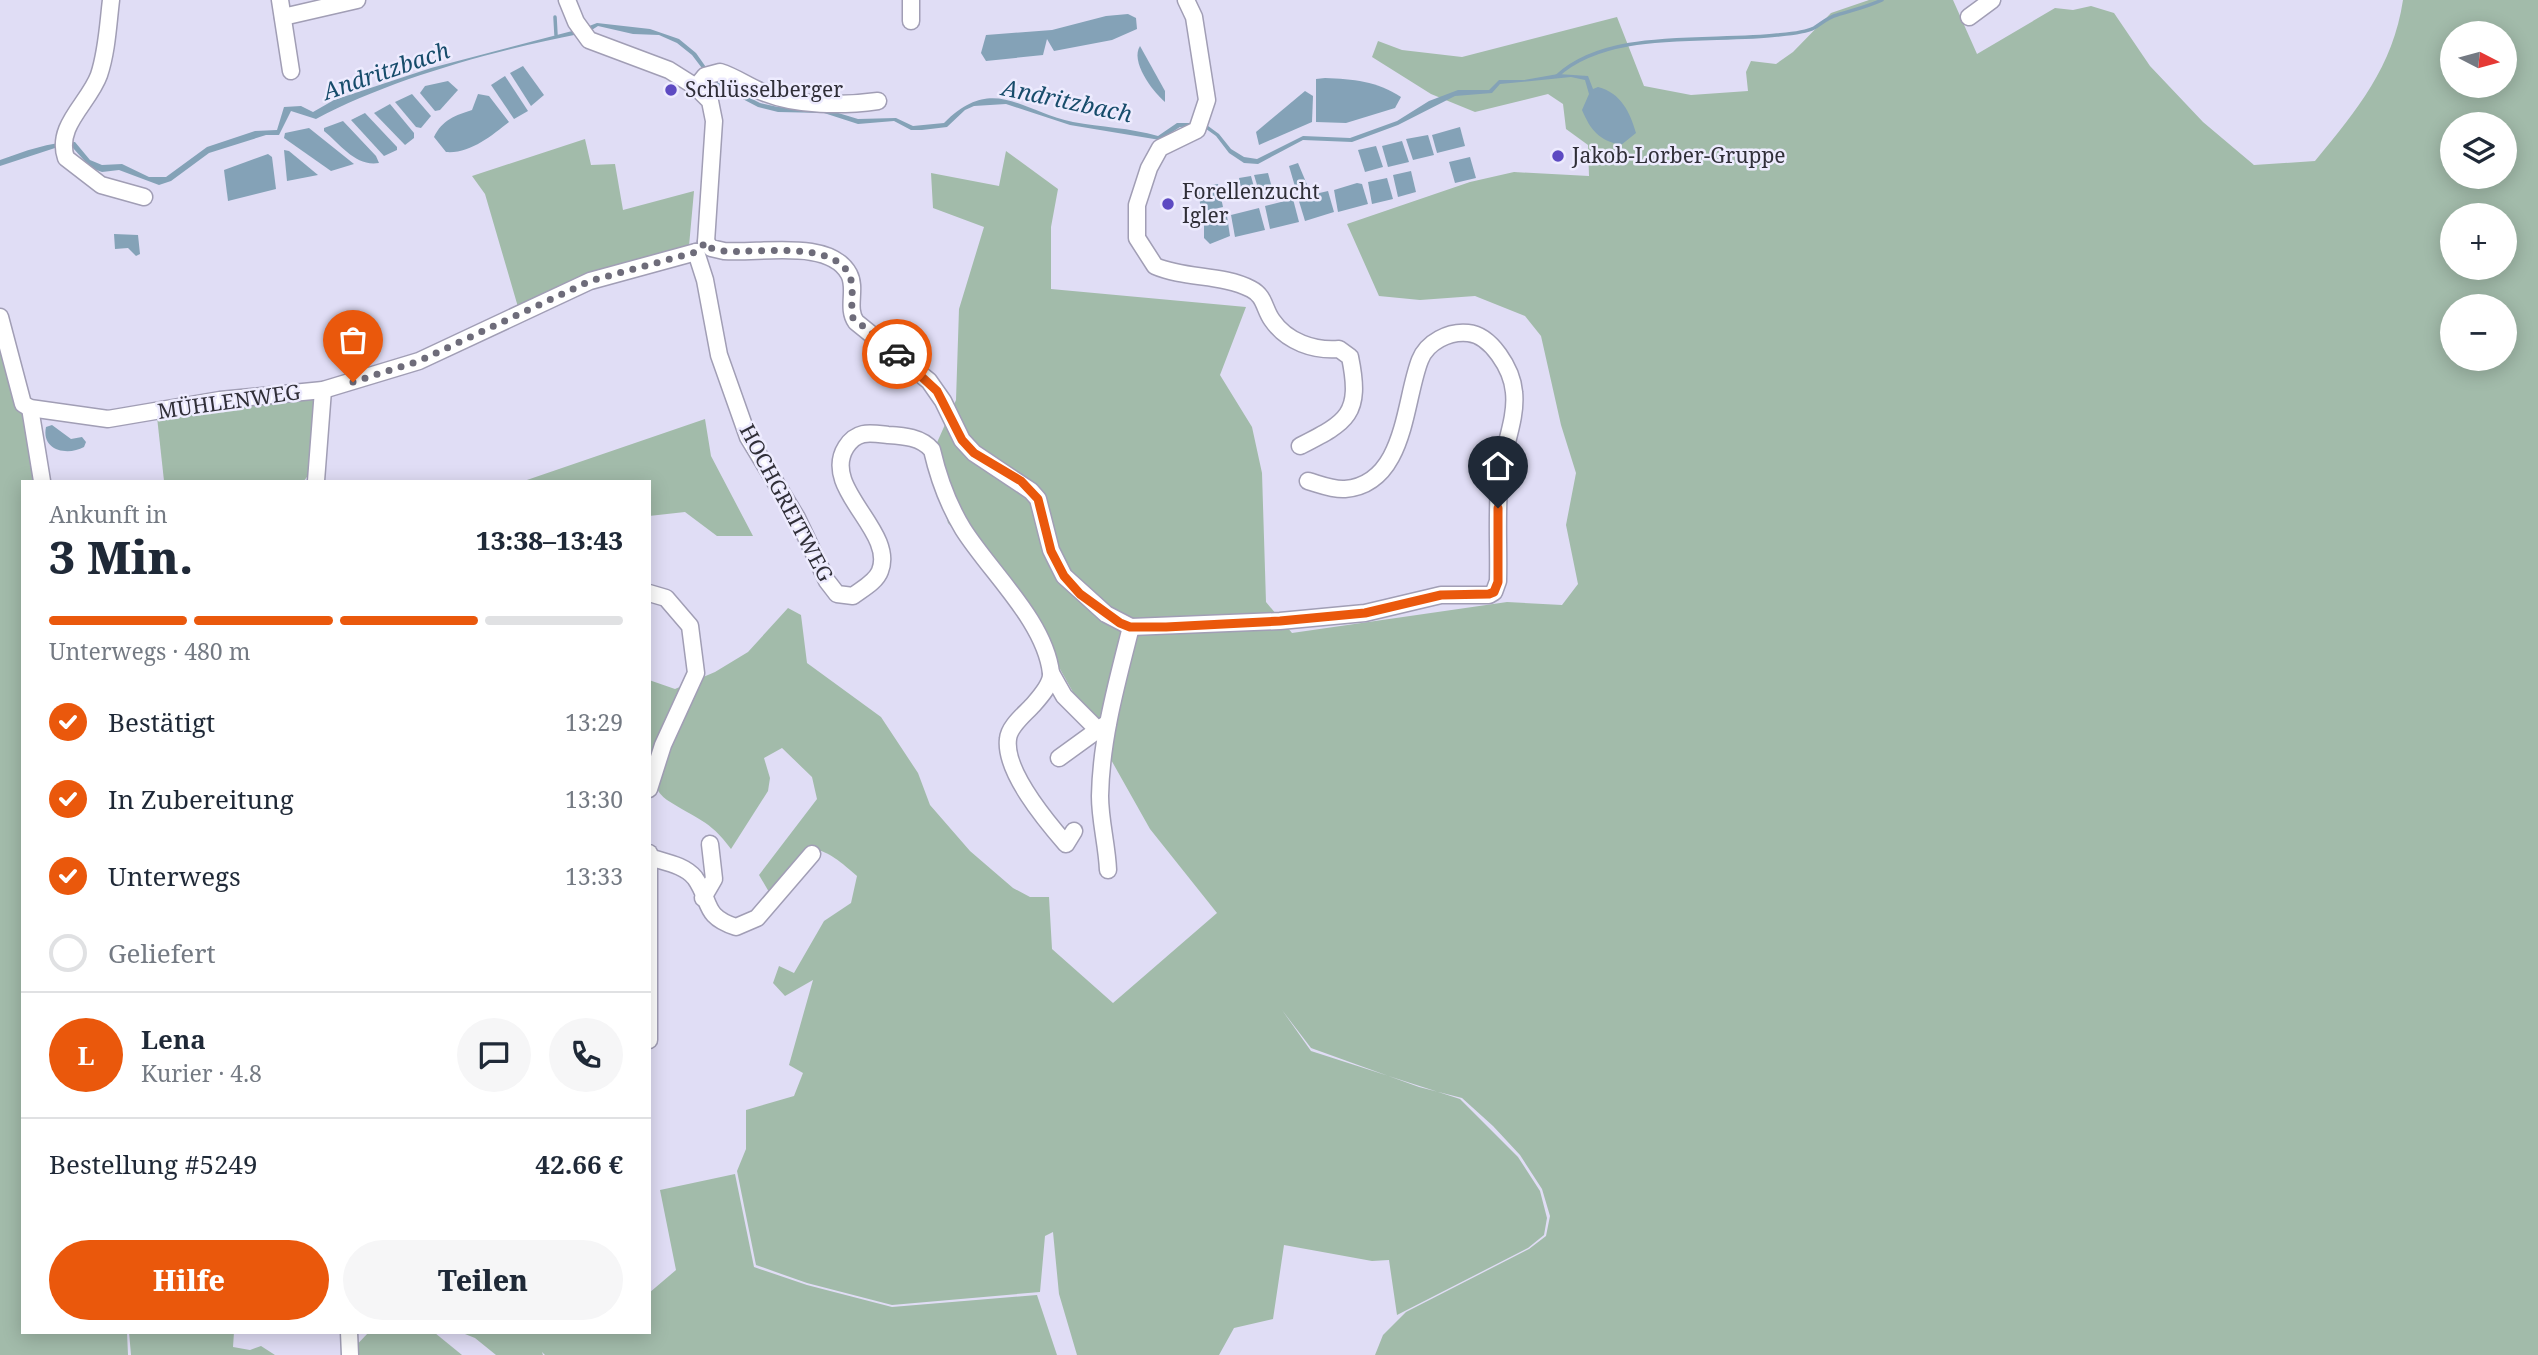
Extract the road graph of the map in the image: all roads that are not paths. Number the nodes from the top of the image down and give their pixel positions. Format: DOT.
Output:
graph roads {
  1 [pos="111,0"];
  2 [pos="280,0"];
  3 [pos="357,0"];
  4 [pos="567,0"];
  5 [pos="911,0"];
  6 [pos="1186,0"];
  7 [pos="1992,0"];
  8 [pos="283,17"];
  9 [pos="1969,17"];
  10 [pos="911,22"];
  11 [pos="291,71"];
  12 [pos="705,79"];
  13 [pos="878,101"];
  14 [pos="144,197"];
  15 [pos="701,247"];
  16 [pos="0,317"];
  17 [pos="323,390"];
  18 [pos="30,408"];
  19 [pos="1300,446"];
  20 [pos="42,480"];
  21 [pos="316,480"];
  22 [pos="1308,481"];
  23 [pos="651,594"];
  24 [pos="1130,627"];
  25 [pos="1051,673"];
  26 [pos="1104,726"];
  27 [pos="1059,758"];
  28 [pos="651,783"];
  29 [pos="1074,831"];
  30 [pos="710,844"];
  31 [pos="812,855"];
  32 [pos="651,856"];
  33 [pos="1108,870"];
  34 [pos="703,898"];
  35 [pos="349,1334"];
  36 [pos="350,1355"];
  1 -- 14 [label="street"];
  2 -- 8 [label="street"];
  3 -- 8 [label="street"];
  4 -- 12 [label="street"];
  5 -- 10 [label="street"];
  6 -- 19 [label="street"];
  7 -- 9 [label="street"];
  8 -- 11 [label="street"];
  12 -- 13 [label="street"];
  12 -- 15 [label="street"];
  15 -- 17 [label="street, MÜHLENWEG"];
  15 -- 24 [label="street"];
  15 -- 25 [label="street, HOCHGREITWEG"];
  16 -- 18 [label="street"];
  17 -- 18 [label="street, MÜHLENWEG"];
  17 -- 21 [label="street"];
  18 -- 20 [label="street"];
  22 -- 24 [label="street"];
  23 -- 28 [label="street"];
  24 -- 26 [label="street"];
  25 -- 26 [label="street, HOCHGREITWEG"];
  25 -- 29 [label="street"];
  26 -- 27 [label="street"];
  26 -- 33 [label="street"];
  30 -- 34 [label="street"];
  31 -- 34 [label="street"];
  32 -- 34 [label="street"];
  35 -- 36 [label="street"];
}
